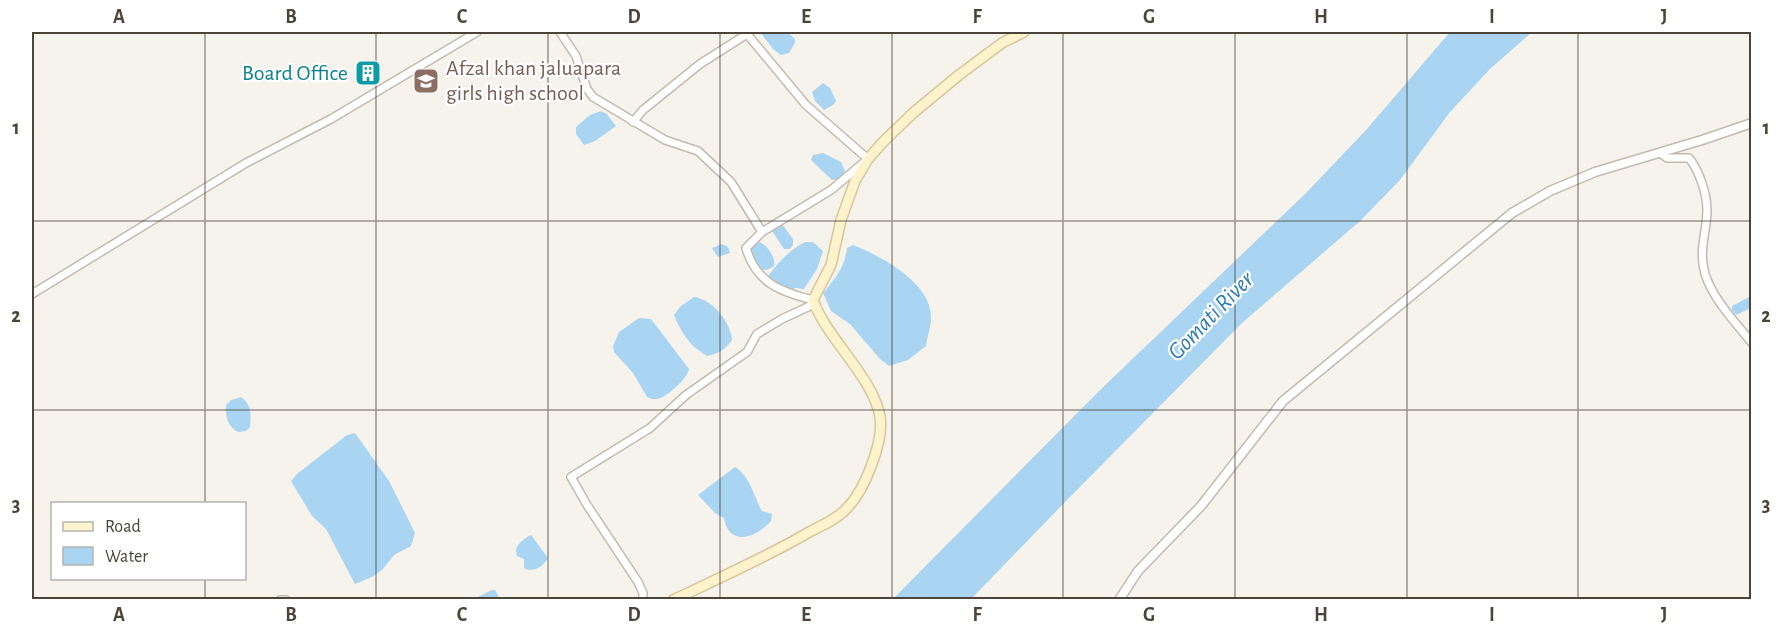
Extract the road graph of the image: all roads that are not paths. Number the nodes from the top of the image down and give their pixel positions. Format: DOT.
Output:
graph roads {
  1 [pos="477,32"];
  2 [pos="560,32"];
  3 [pos="1024,32"];
  4 [pos="633,122"];
  5 [pos="1752,123"];
  6 [pos="1660,153"];
  7 [pos="868,159"];
  8 [pos="762,232"];
  9 [pos="32,294"];
  10 [pos="813,302"];
  11 [pos="1752,343"];
  12 [pos="280,600"];
  13 [pos="286,600"];
  14 [pos="643,600"];
  15 [pos="673,600"];
  16 [pos="1119,600"];
  1 -- 9 [label="street"];
  2 -- 4 [label="street"];
  3 -- 7 [label="main road"];
  4 -- 7 [label="street"];
  4 -- 8 [label="street"];
  5 -- 6 [label="street"];
  6 -- 11 [label="street"];
  6 -- 16 [label="street"];
  7 -- 8 [label="street"];
  7 -- 10 [label="main road"];
  8 -- 10 [label="street"];
  10 -- 14 [label="street"];
  10 -- 15 [label="main road"];
  12 -- 13 [label="street"];
}
